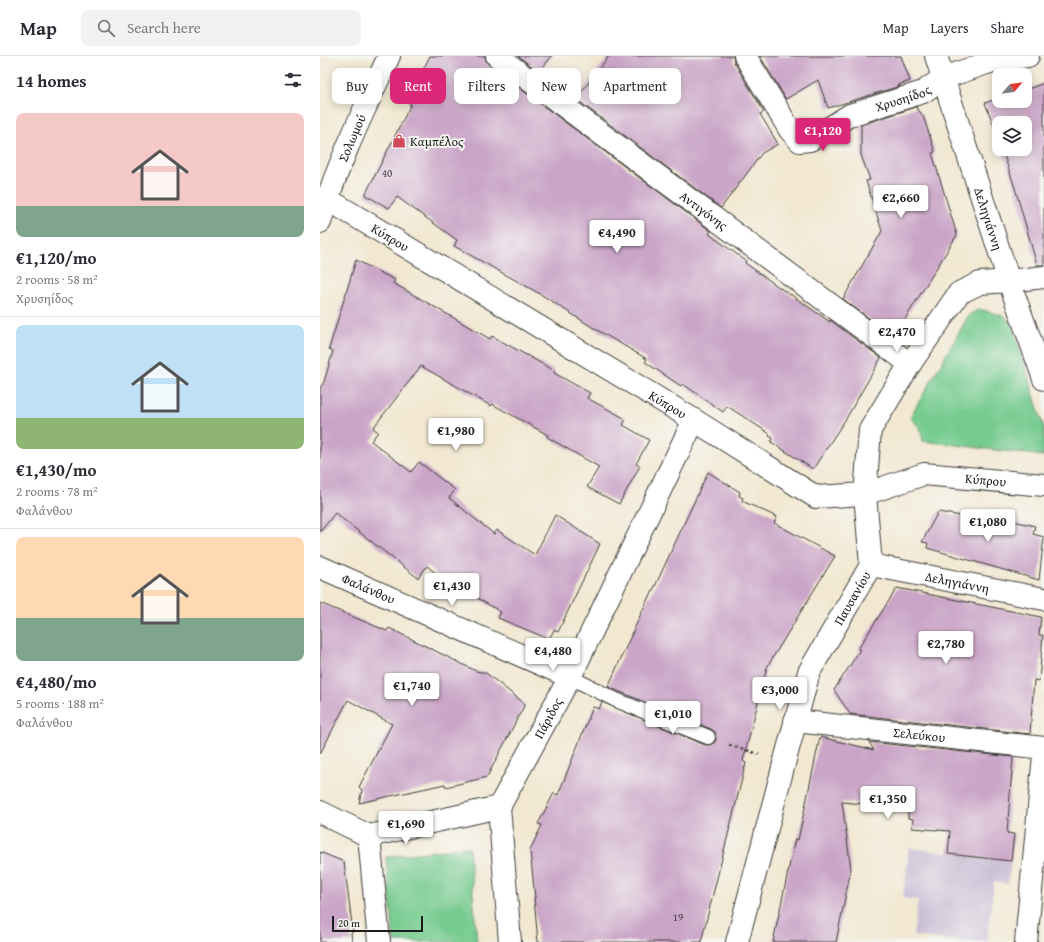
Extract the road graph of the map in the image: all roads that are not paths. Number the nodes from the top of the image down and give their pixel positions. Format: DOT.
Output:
graph roads {
  1 [pos="389,56"];
  2 [pos="497,56"];
  3 [pos="745,56"];
  4 [pos="936,56"];
  5 [pos="1028,56"];
  6 [pos="943,78"];
  7 [pos="323,197"];
  8 [pos="320,222"];
  9 [pos="1044,277"];
  10 [pos="1009,282"];
  11 [pos="910,364"];
  12 [pos="1044,379"];
  13 [pos="694,420"];
  14 [pos="1044,485"];
  15 [pos="865,494"];
  16 [pos="871,565"];
  17 [pos="320,567"];
  18 [pos="1044,599"];
  19 [pos="570,677"];
  20 [pos="795,721"];
  21 [pos="708,737"];
  22 [pos="1044,748"];
  23 [pos="1044,755"];
  24 [pos="499,806"];
  25 [pos="320,812"];
  26 [pos="369,836"];
  27 [pos="379,942"];
  28 [pos="510,942"];
  29 [pos="737,942"];
  30 [pos="1026,942"];
  1 -- 7 [label="street, Σολωμού"];
  2 -- 11 [label="street, Αντιγόνης"];
  3 -- 6 [label="street, Χρυσηίδος"];
  4 -- 6 [label="street, Δεληγιάννη"];
  5 -- 6 [label="street"];
  6 -- 10 [label="street, Δεληγιάννη"];
  7 -- 8 [label="street, Σολωμού"];
  7 -- 13 [label="street, Κύπρου"];
  9 -- 10 [label="street, Παυσανίου"];
  10 -- 11 [label="street, Παυσανίου"];
  10 -- 12 [label="street, Δεληγιάννη"];
  11 -- 15 [label="street, Παυσανίου"];
  13 -- 15 [label="street, Κύπρου"];
  13 -- 19 [label="street, Πάριδος"];
  14 -- 15 [label="street, Κύπρου"];
  15 -- 16 [label="street, Παυσανίου"];
  16 -- 18 [label="street, Δεληγιάννη"];
  16 -- 20 [label="street, Παυσανίου"];
  17 -- 19 [label="street, Φαλάνθου"];
  19 -- 21 [label="lane"];
  19 -- 24 [label="street, Πάριδος"];
  20 -- 22 [label="street, Σελεύκου"];
  20 -- 29 [label="street, Παυσανίου"];
  23 -- 30 [label="street"];
  24 -- 26 [label="street"];
  24 -- 28 [label="street"];
  25 -- 26 [label="street"];
  26 -- 27 [label="street"];
}
